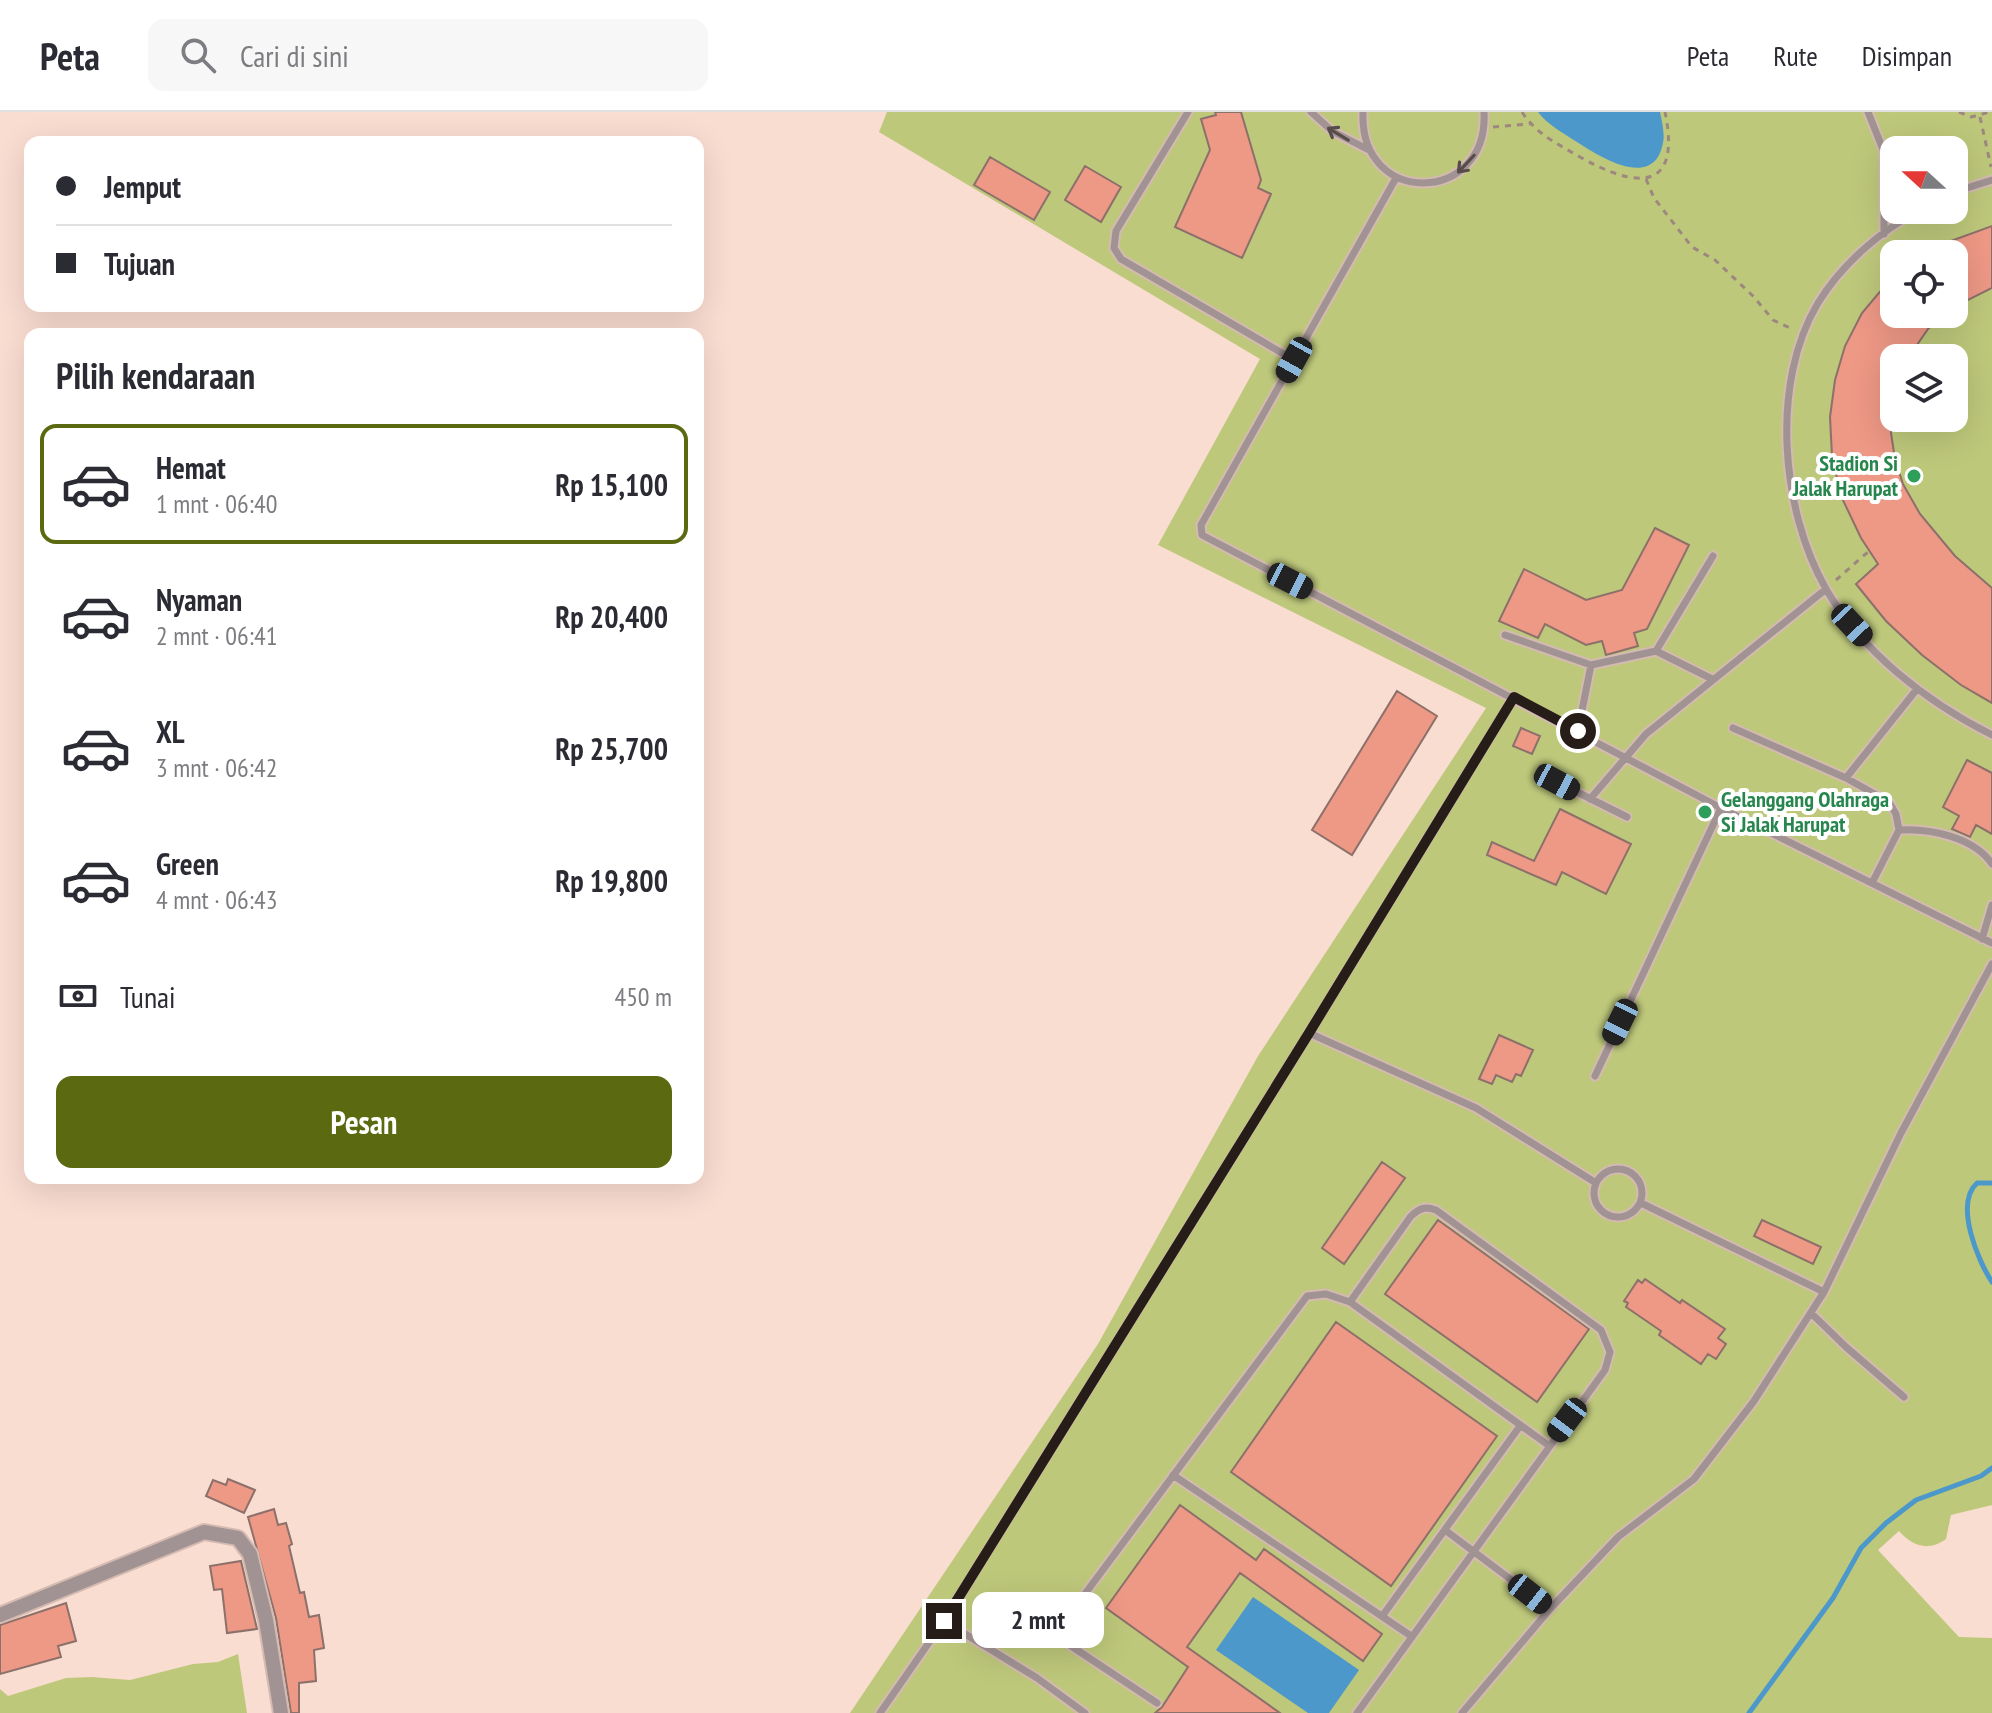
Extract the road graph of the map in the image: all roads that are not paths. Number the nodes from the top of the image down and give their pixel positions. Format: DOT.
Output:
graph roads {
  1 [pos="1188,112"];
  2 [pos="1311,112"];
  3 [pos="1362,112"];
  4 [pos="1484,112"];
  5 [pos="1868,112"];
  6 [pos="1369,150"];
  7 [pos="1396,178"];
  8 [pos="1992,180"];
  9 [pos="1968,188"];
  10 [pos="1895,224"];
  11 [pos="1884,234"];
  12 [pos="1294,360"];
  13 [pos="1713,556"];
  14 [pos="1826,589"];
  15 [pos="1505,635"];
  16 [pos="1656,651"];
  17 [pos="1591,665"];
  18 [pos="1712,679"];
  19 [pos="1917,689"];
  20 [pos="1514,697"];
  21 [pos="1733,728"];
  22 [pos="1578,731"];
  23 [pos="1992,735"];
  24 [pos="1624,757"];
  25 [pos="1846,778"];
  26 [pos="1557,782"];
  27 [pos="1590,799"];
  28 [pos="1721,808"];
  29 [pos="1627,817"];
  30 [pos="1899,830"];
  31 [pos="1992,864"];
  32 [pos="1872,883"];
  33 [pos="1992,905"];
  34 [pos="1982,939"];
  35 [pos="1992,943"];
  36 [pos="1992,964"];
  37 [pos="1309,1033"];
  38 [pos="1595,1076"];
  39 [pos="1596,1183"];
  40 [pos="1641,1203"];
  41 [pos="1824,1292"];
  42 [pos="1350,1302"];
  43 [pos="1811,1313"];
  44 [pos="1904,1397"];
  45 [pos="1520,1426"];
  46 [pos="1548,1445"];
  47 [pos="1173,1475"];
  48 [pos="1445,1530"];
  49 [pos="1473,1551"];
  50 [pos="1550,1609"];
  51 [pos="0,1615"];
  52 [pos="1383,1615"];
  53 [pos="944,1621"];
  54 [pos="1411,1636"];
  55 [pos="1157,1703"];
  56 [pos="281,1713"];
  57 [pos="880,1713"];
  58 [pos="1085,1713"];
  59 [pos="1357,1713"];
  60 [pos="1462,1713"];
  1 -- 12 [label="lane"];
  6 -- 2 [label="lane, one-way"];
  3 -- 6 [label="lane"];
  4 -- 7 [label="lane, one-way"];
  5 -- 11 [label="lane"];
  6 -- 7 [label="lane"];
  7 -- 12 [label="lane"];
  8 -- 9 [label="lane"];
  10 -- 11 [label="lane"];
  11 -- 14 [label="lane"];
  12 -- 20 [label="lane"];
  13 -- 16 [label="lane"];
  14 -- 18 [label="lane"];
  14 -- 19 [label="lane"];
  15 -- 17 [label="lane"];
  16 -- 17 [label="lane"];
  16 -- 18 [label="lane"];
  17 -- 22 [label="lane"];
  18 -- 24 [label="lane"];
  19 -- 23 [label="lane"];
  19 -- 25 [label="lane"];
  20 -- 22 [label="lane"];
  20 -- 37 [label="lane"];
  21 -- 25 [label="lane"];
  22 -- 24 [label="lane"];
  24 -- 27 [label="lane"];
  24 -- 28 [label="lane"];
  25 -- 30 [label="lane"];
  26 -- 27 [label="lane"];
  27 -- 29 [label="lane"];
  28 -- 32 [label="lane"];
  28 -- 38 [label="lane"];
  30 -- 31 [label="lane"];
  30 -- 32 [label="lane"];
  32 -- 34 [label="lane"];
  33 -- 34 [label="lane"];
  34 -- 35 [label="lane"];
  36 -- 41 [label="lane"];
  37 -- 39 [label="lane"];
  37 -- 53 [label="lane"];
  39 -- 40 [label="lane"];
  39 -- 40 [label="lane"];
  40 -- 41 [label="lane"];
  41 -- 43 [label="lane"];
  42 -- 45 [label="lane"];
  42 -- 46 [label="lane"];
  42 -- 47 [label="lane"];
  43 -- 44 [label="lane"];
  43 -- 50 [label="lane"];
  45 -- 46 [label="lane"];
  45 -- 48 [label="lane"];
  46 -- 49 [label="lane"];
  47 -- 52 [label="lane"];
  47 -- 55 [label="lane"];
  48 -- 49 [label="lane"];
  48 -- 52 [label="lane"];
  49 -- 50 [label="lane"];
  49 -- 54 [label="lane"];
  50 -- 60 [label="lane"];
  51 -- 56 [label="street"];
  52 -- 54 [label="lane"];
  53 -- 57 [label="lane"];
  53 -- 58 [label="lane"];
  54 -- 59 [label="lane"];
}
